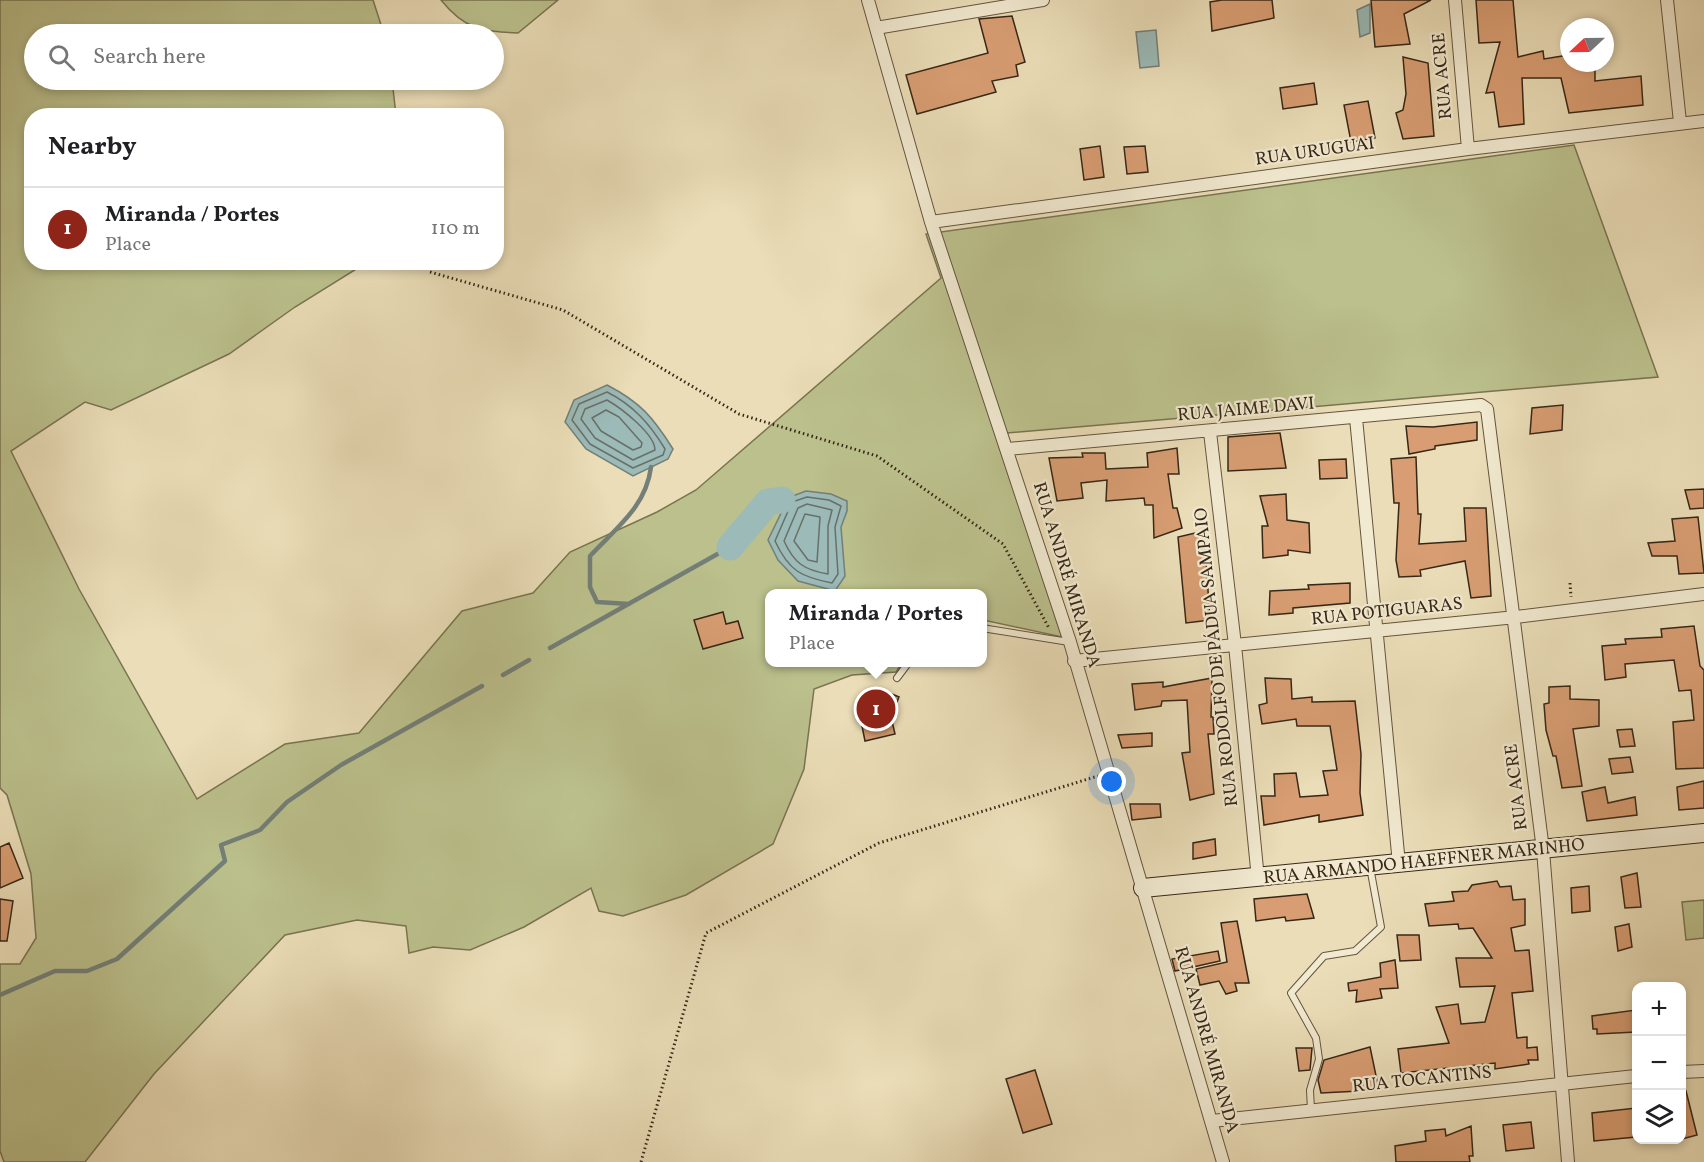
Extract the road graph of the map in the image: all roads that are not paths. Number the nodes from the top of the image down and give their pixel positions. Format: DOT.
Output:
graph roads {
  1 [pos="868,0"];
  2 [pos="1043,0"];
  3 [pos="1455,0"];
  4 [pos="1667,0"];
  5 [pos="876,28"];
  6 [pos="1704,121"];
  7 [pos="1680,122"];
  8 [pos="1468,149"];
  9 [pos="931,222"];
  10 [pos="1487,409"];
  11 [pos="1356,418"];
  12 [pos="1210,432"];
  13 [pos="1008,449"];
  14 [pos="1704,594"];
  15 [pos="1516,617"];
  16 [pos="987,629"];
  17 [pos="1377,632"];
  18 [pos="1070,642"];
  19 [pos="1235,645"];
  20 [pos="1074,661"];
  21 [pos="906,667"];
  22 [pos="897,678"];
  23 [pos="1704,833"];
  24 [pos="1543,850"];
  25 [pos="1399,864"];
  26 [pos="1370,867"];
  27 [pos="1258,879"];
  28 [pos="1143,888"];
  29 [pos="1704,1071"];
  30 [pos="1686,1072"];
  31 [pos="1632,1076"];
  32 [pos="1562,1082"];
  33 [pos="1311,1110"];
  34 [pos="1212,1121"];
  35 [pos="1223,1162"];
  36 [pos="1568,1162"];
  1 -- 5 [label="street, RUA ANDRÉ MIRANDA"];
  2 -- 5 [label="street"];
  3 -- 8 [label="street, RUA ACRE"];
  4 -- 7 [label="street"];
  5 -- 9 [label="street, RUA ANDRÉ MIRANDA"];
  6 -- 7 [label="street, RUA URUGUAI"];
  7 -- 8 [label="street, RUA URUGUAI"];
  8 -- 9 [label="street, RUA URUGUAI"];
  9 -- 13 [label="street, RUA ANDRÉ MIRANDA"];
  10 -- 11 [label="street, RUA JAIME DAVI"];
  10 -- 15 [label="street, RUA ACRE"];
  11 -- 12 [label="street, RUA JAIME DAVI"];
  11 -- 17 [label="street"];
  12 -- 13 [label="street, RUA JAIME DAVI"];
  12 -- 19 [label="street, RUA RODOLFO DE PÁDUA SAMPAIO"];
  13 -- 18 [label="street, RUA ANDRÉ MIRANDA"];
  14 -- 15 [label="street, RUA POTIGUARAS"];
  15 -- 17 [label="street, RUA POTIGUARAS"];
  15 -- 24 [label="street, RUA ACRE"];
  16 -- 18 [label="lane"];
  17 -- 19 [label="street, RUA POTIGUARAS"];
  17 -- 25 [label="street"];
  18 -- 20 [label="street, RUA ANDRÉ MIRANDA"];
  19 -- 20 [label="street, RUA POTIGUARAS"];
  19 -- 27 [label="street, RUA RODOLFO DE PÁDUA SAMPAIO"];
  20 -- 28 [label="street, RUA ANDRÉ MIRANDA"];
  21 -- 22 [label="lane"];
  23 -- 24 [label="street, RUA ARMANDO HAEFFNER MARINHO"];
  24 -- 25 [label="street, RUA ARMANDO HAEFFNER MARINHO"];
  24 -- 32 [label="street, RUA ACRE"];
  25 -- 26 [label="street, RUA ARMANDO HAEFFNER MARINHO"];
  26 -- 27 [label="street, RUA ARMANDO HAEFFNER MARINHO"];
  26 -- 33 [label="lane"];
  27 -- 28 [label="street, RUA ARMANDO HAEFFNER MARINHO"];
  28 -- 34 [label="street, RUA ANDRÉ MIRANDA"];
  29 -- 30 [label="street"];
  31 -- 32 [label="street, RUA TOCANTINS"];
  32 -- 33 [label="street, RUA TOCANTINS"];
  32 -- 36 [label="street, RUA ACRE"];
  33 -- 34 [label="street, RUA TOCANTINS"];
  34 -- 35 [label="street, RUA ANDRÉ MIRANDA"];
}
